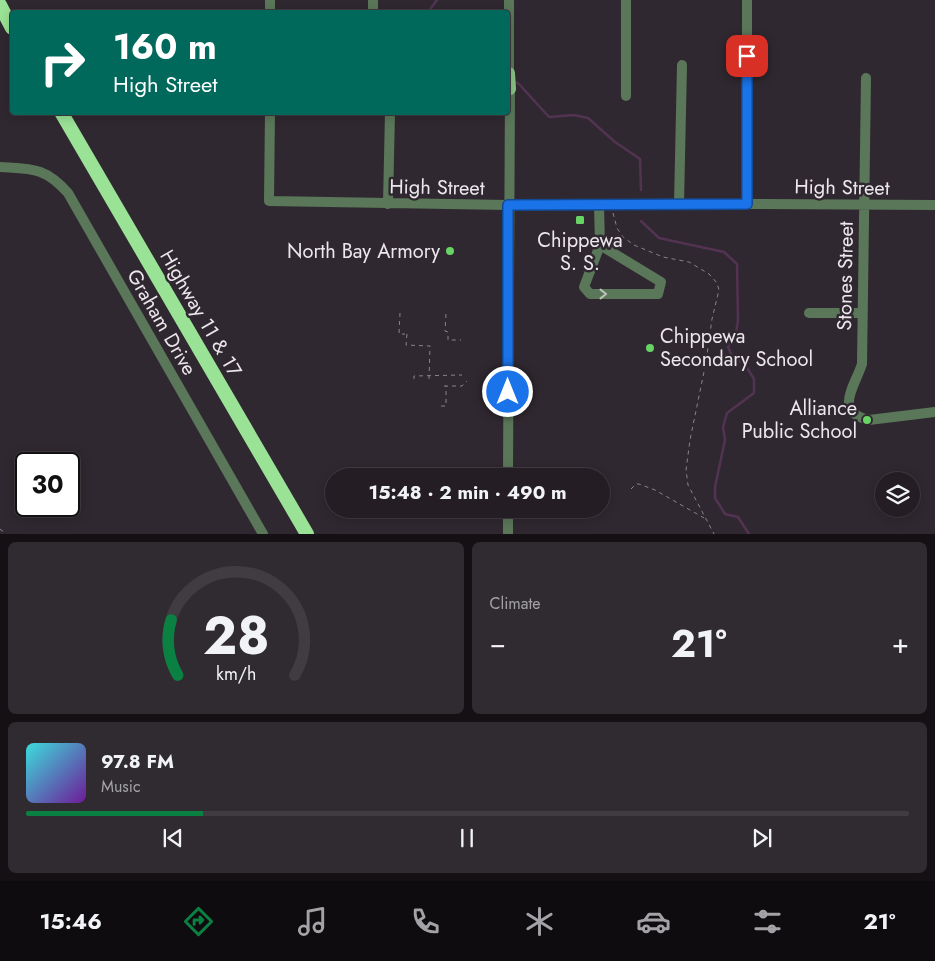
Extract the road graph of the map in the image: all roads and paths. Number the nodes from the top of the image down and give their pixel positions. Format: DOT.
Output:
graph roads {
  1 [pos="626,0"];
  2 [pos="747,0"];
  3 [pos="0,5"];
  4 [pos="10,24"];
  5 [pos="682,65"];
  6 [pos="866,78"];
  7 [pos="626,96"];
  8 [pos="63,115"];
  9 [pos="270,115"];
  10 [pos="390,115"];
  11 [pos="510,115"];
  12 [pos="0,167"];
  13 [pos="388,204"];
  14 [pos="679,204"];
  15 [pos="747,204"];
  16 [pos="508,205"];
  17 [pos="599,205"];
  18 [pos="612,205"];
  19 [pos="864,205"];
  20 [pos="935,205"];
  21 [pos="600,245"];
  22 [pos="809,312"];
  23 [pos="400,313"];
  24 [pos="862,313"];
  25 [pos="446,314"];
  26 [pos="461,340"];
  27 [pos="462,375"];
  28 [pos="429,376"];
  29 [pos="414,379"];
  30 [pos="429,379"];
  31 [pos="467,381"];
  32 [pos="441,406"];
  33 [pos="935,412"];
  34 [pos="508,468"];
  35 [pos="631,489"];
  36 [pos="508,518"];
  37 [pos="705,518"];
  38 [pos="0,530"];
  39 [pos="6,534"];
  40 [pos="263,534"];
  41 [pos="307,534"];
  42 [pos="508,534"];
  43 [pos="714,534"];
  1 -- 7 [label="street"];
  2 -- 15 [label="street"];
  3 -- 4 [label="highway"];
  5 -- 14 [label="street"];
  6 -- 19 [label="street, Stones Street"];
  8 -- 41 [label="highway, Highway 11 & 17"];
  9 -- 13 [label="street, High Street"];
  10 -- 13 [label="street"];
  11 -- 16 [label="street"];
  12 -- 40 [label="street, Graham Drive"];
  13 -- 16 [label="street, High Street"];
  14 -- 15 [label="street, High Street"];
  14 -- 18 [label="street, High Street"];
  15 -- 19 [label="street, High Street"];
  16 -- 17 [label="street, High Street"];
  16 -- 34 [label="street"];
  17 -- 18 [label="street, High Street"];
  17 -- 21 [label="street"];
  18 -- 37 [label="path"];
  19 -- 20 [label="street, High Street"];
  19 -- 24 [label="street, Stones Street"];
  21 -- 21 [label="street, one-way"];
  22 -- 24 [label="street"];
  23 -- 28 [label="path"];
  24 -- 33 [label="street, Stones Street"];
  25 -- 26 [label="path"];
  27 -- 28 [label="path"];
  28 -- 29 [label="path"];
  28 -- 30 [label="path"];
  31 -- 32 [label="path"];
  35 -- 37 [label="path"];
  36 -- 42 [label="street"];
  37 -- 43 [label="path"];
  38 -- 39 [label="path"];
}
